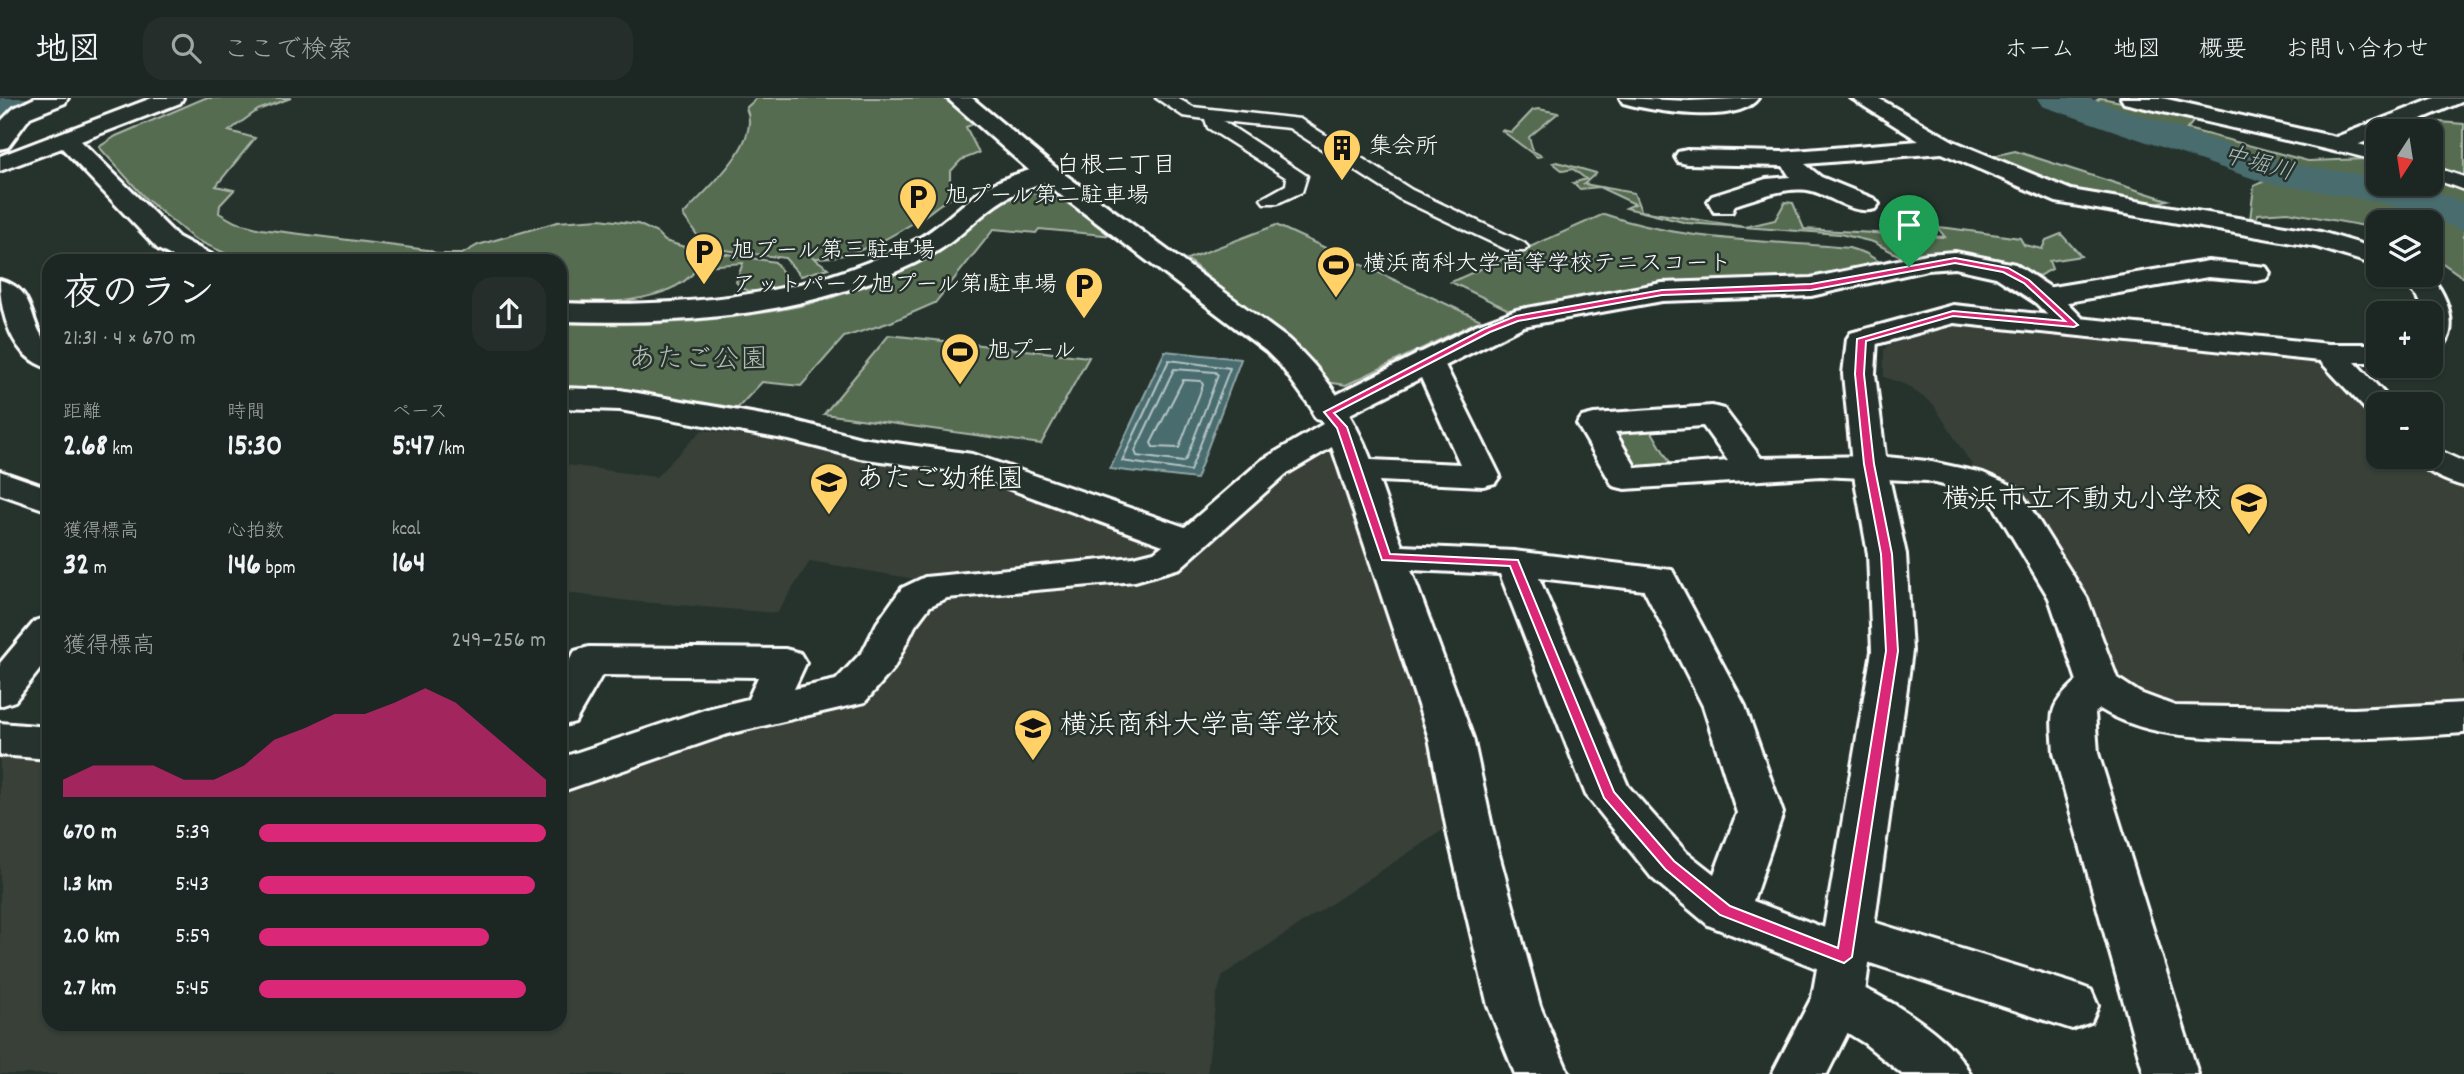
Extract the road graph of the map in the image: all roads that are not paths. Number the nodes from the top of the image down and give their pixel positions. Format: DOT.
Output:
graph roads {
  1 [pos="57,98"];
  2 [pos="172,98"];
  3 [pos="958,98"];
  4 [pos="1165,98"];
  5 [pos="1631,98"];
  6 [pos="1747,98"];
  7 [pos="1862,98"];
  8 [pos="2132,98"];
  9 [pos="2455,98"];
  10 [pos="2260,102"];
  11 [pos="1213,114"];
  12 [pos="2225,119"];
  13 [pos="66,139"];
  14 [pos="0,142"];
  15 [pos="2338,145"];
  16 [pos="1945,146"];
  17 [pos="2366,152"];
  18 [pos="1687,157"];
  19 [pos="1782,159"];
  20 [pos="0,164"];
  21 [pos="1047,173"];
  22 [pos="2443,176"];
  23 [pos="1812,182"];
  24 [pos="2464,184"];
  25 [pos="1271,199"];
  26 [pos="1840,203"];
  27 [pos="1723,207"];
  28 [pos="1517,247"];
  29 [pos="189,254"];
  30 [pos="2366,254"];
  31 [pos="2256,273"];
  32 [pos="2424,287"];
  33 [pos="2046,298"];
  34 [pos="2436,301"];
  35 [pos="7,305"];
  36 [pos="567,312"];
  37 [pos="2074,325"];
  38 [pos="42,353"];
  39 [pos="2329,353"];
  40 [pos="2366,353"];
  41 [pos="1428,360"];
  42 [pos="2366,392"];
  43 [pos="567,398"];
  44 [pos="1335,419"];
  45 [pos="1869,464"];
  46 [pos="2443,464"];
  47 [pos="1357,470"];
  48 [pos="1753,471"];
  49 [pos="2464,476"];
  50 [pos="0,482"];
  51 [pos="42,497"];
  52 [pos="1191,542"];
  53 [pos="1386,557"];
  54 [pos="1514,563"];
  55 [pos="42,639"];
  56 [pos="2099,685"];
  57 [pos="0,691"];
  58 [pos="567,699"];
  59 [pos="764,712"];
  60 [pos="2464,718"];
  61 [pos="0,739"];
  62 [pos="42,742"];
  63 [pos="567,773"];
  64 [pos="1725,911"];
  65 [pos="1843,964"];
  66 [pos="2072,1006"];
  67 [pos="1542,1074"];
  68 [pos="1799,1074"];
  69 [pos="1943,1074"];
  70 [pos="2171,1074"];
  1 -- 14 [label="street"];
  2 -- 13 [label="street"];
  3 -- 21 [label="street"];
  4 -- 11 [label="street"];
  5 -- 6 [label="street"];
  7 -- 16 [label="street"];
  8 -- 12 [label="street"];
  9 -- 15 [label="street"];
  10 -- 12 [label="street"];
  11 -- 25 [label="street"];
  11 -- 28 [label="street"];
  12 -- 15 [label="street"];
  13 -- 20 [label="street"];
  13 -- 29 [label="street"];
  15 -- 17 [label="street"];
  16 -- 19 [label="street"];
  16 -- 30 [label="street"];
  18 -- 19 [label="street"];
  19 -- 23 [label="street"];
  21 -- 36 [label="street"];
  21 -- 44 [label="street"];
  22 -- 24 [label="street"];
  23 -- 26 [label="street"];
  23 -- 27 [label="street"];
  31 -- 33 [label="street"];
  32 -- 34 [label="street"];
  33 -- 37 [label="street"];
  33 -- 41 [label="street"];
  35 -- 38 [label="street"];
  37 -- 39 [label="street"];
  37 -- 45 [label="street"];
  39 -- 40 [label="street"];
  39 -- 42 [label="street"];
  41 -- 44 [label="street"];
  41 -- 47 [label="street"];
  43 -- 52 [label="street"];
  44 -- 47 [label="street"];
  44 -- 52 [label="street"];
  45 -- 48 [label="street"];
  45 -- 56 [label="street"];
  45 -- 65 [label="street"];
  46 -- 49 [label="street"];
  47 -- 53 [label="street"];
  50 -- 51 [label="street"];
  52 -- 59 [label="street"];
  53 -- 54 [label="street"];
  53 -- 67 [label="street"];
  54 -- 64 [label="street"];
  54 -- 64 [label="street"];
  55 -- 57 [label="street"];
  56 -- 60 [label="street"];
  56 -- 70 [label="street"];
  58 -- 59 [label="street"];
  59 -- 63 [label="street"];
  61 -- 62 [label="street"];
  64 -- 65 [label="street"];
  65 -- 66 [label="street"];
  65 -- 68 [label="street"];
  65 -- 69 [label="street"];
}
